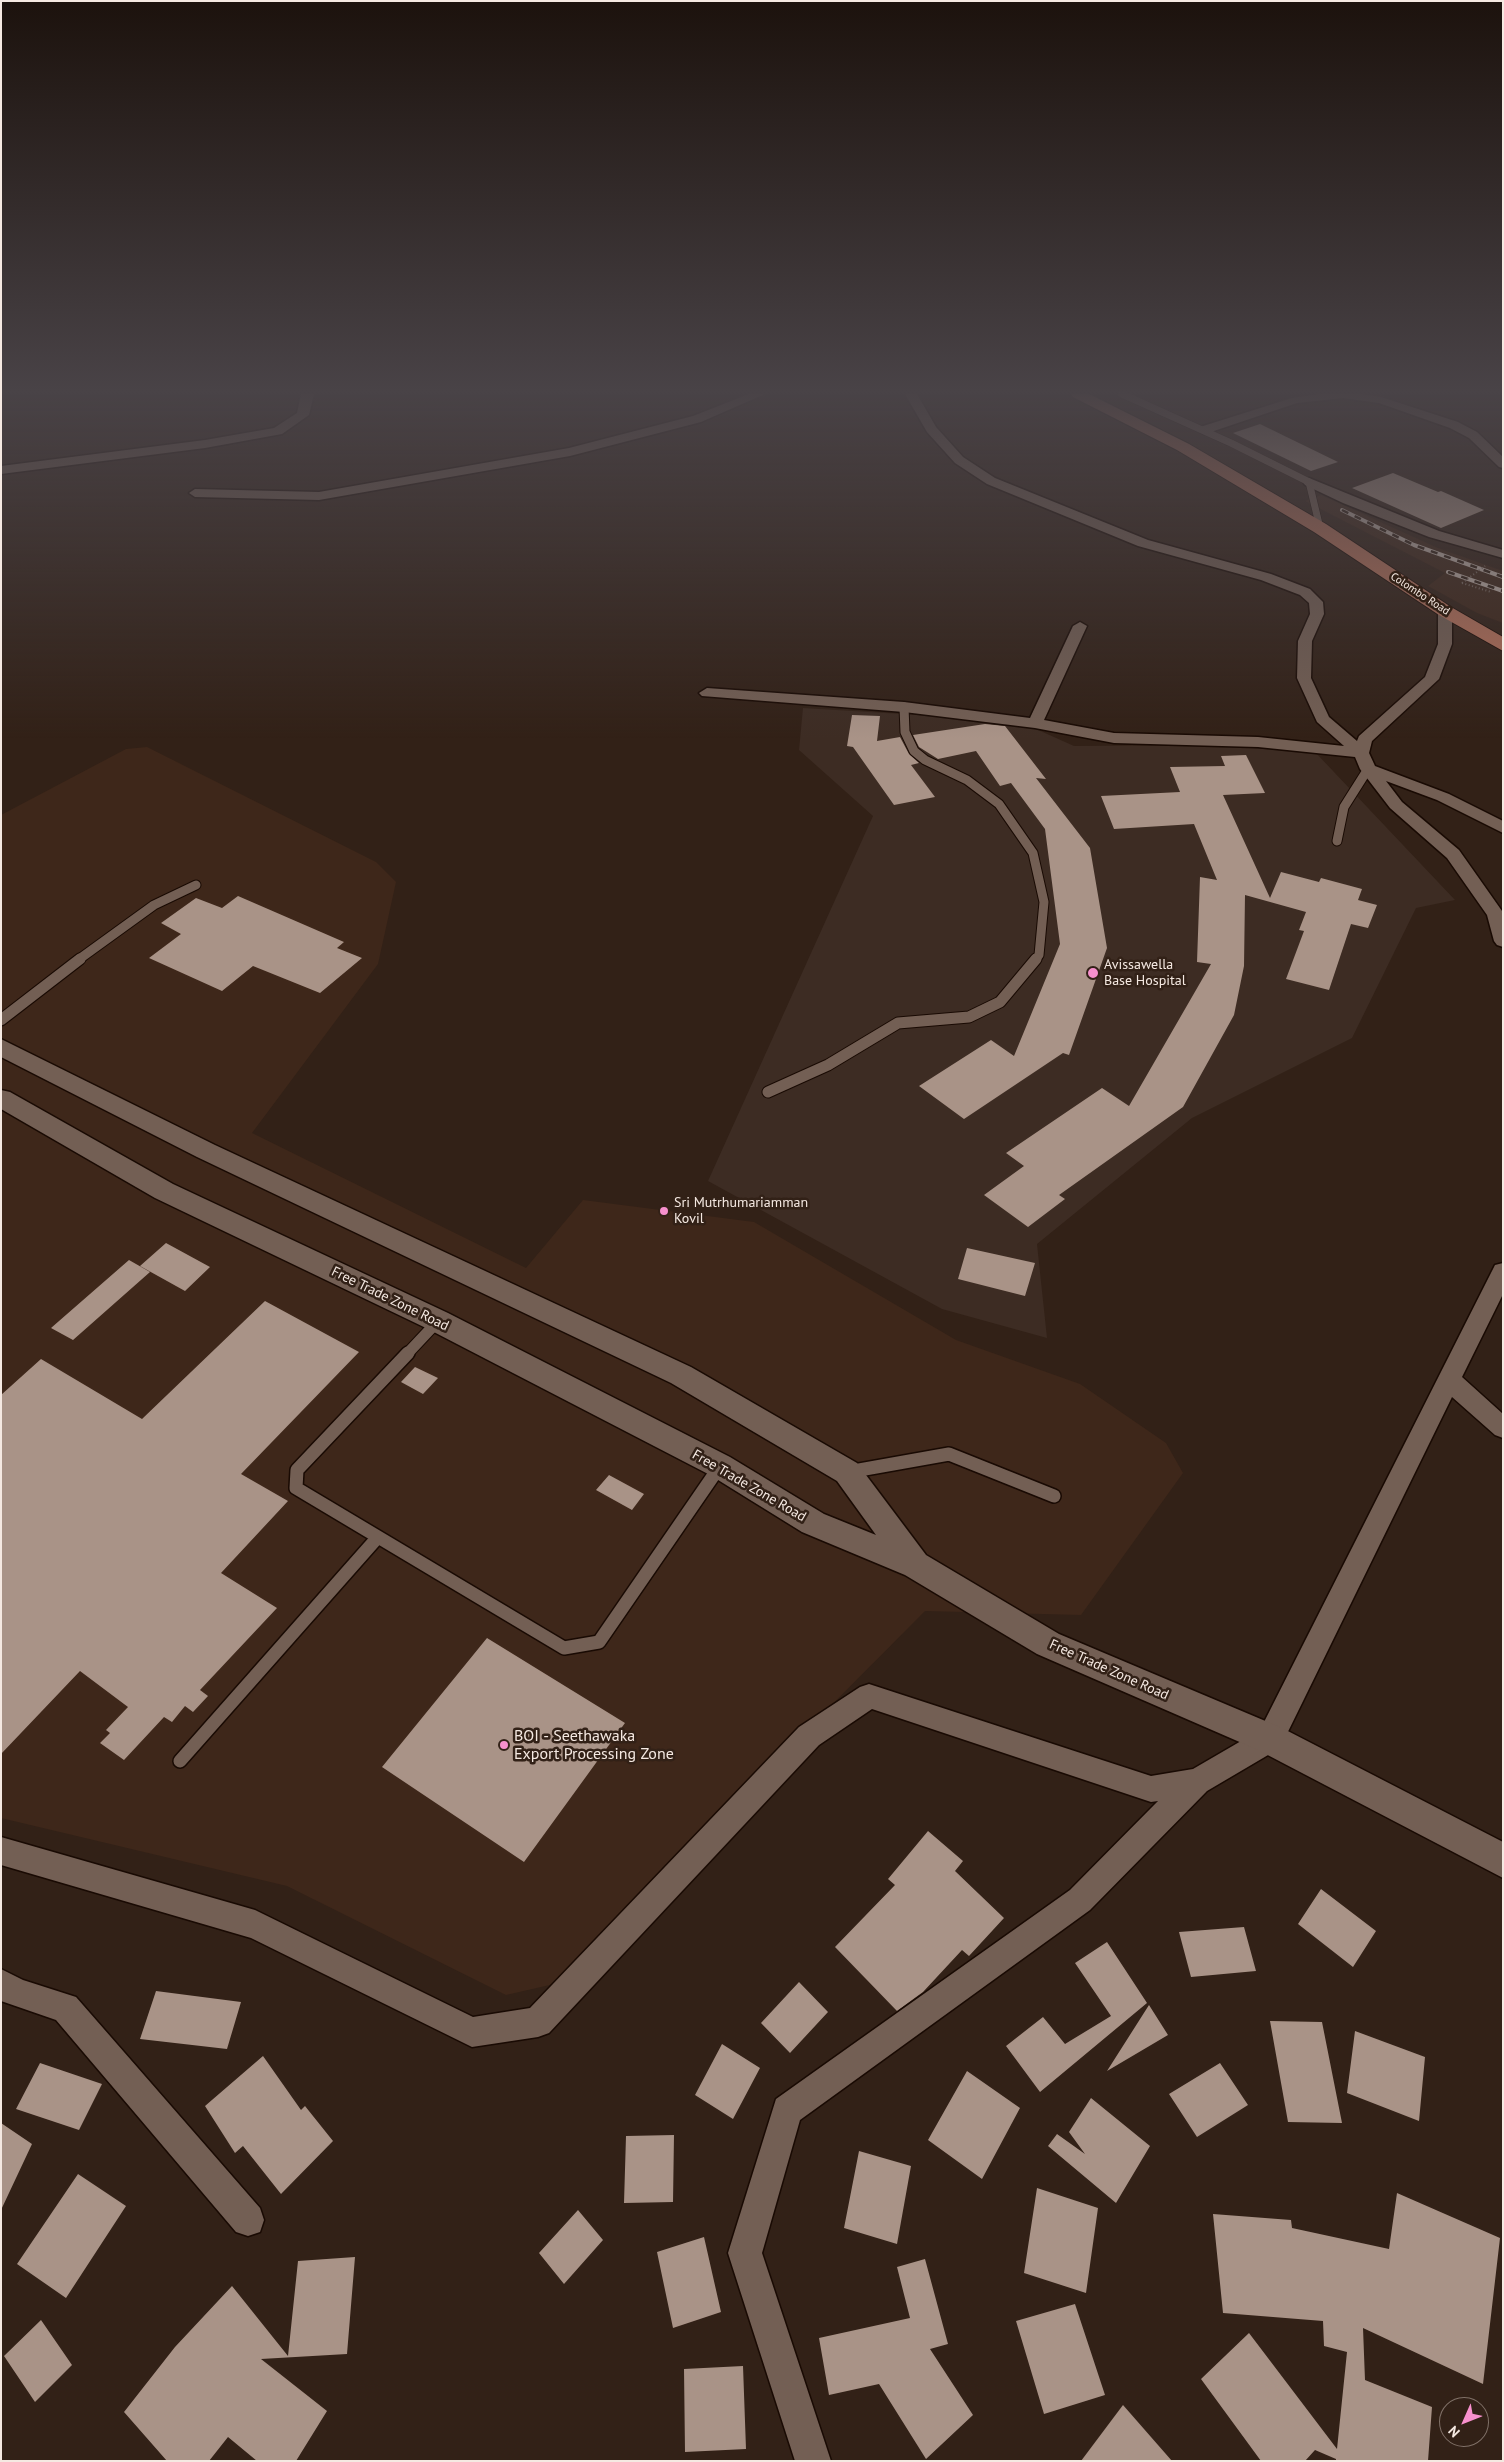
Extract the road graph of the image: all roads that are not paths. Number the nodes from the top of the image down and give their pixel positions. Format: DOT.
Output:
graph roads {
  1 [pos="1059,509"];
  2 [pos="1288,509"];
  3 [pos="1316,509"];
  4 [pos="1370,509"];
  5 [pos="1320,528"];
  6 [pos="1503,554"];
  7 [pos="1445,611"];
  8 [pos="1080,626"];
  9 [pos="1503,645"];
  10 [pos="706,693"];
  11 [pos="904,707"];
  12 [pos="1035,723"];
  13 [pos="1361,753"];
  14 [pos="1368,769"];
  15 [pos="1503,828"];
  16 [pos="1337,841"];
  17 [pos="196,885"];
  18 [pos="1503,941"];
  19 [pos="1,1020"];
  20 [pos="1,1046"];
  21 [pos="768,1092"];
  22 [pos="1,1098"];
  23 [pos="1503,1272"];
  24 [pos="438,1321"];
  25 [pos="1449,1380"];
  26 [pos="1503,1428"];
  27 [pos="720,1466"];
  28 [pos="847,1472"];
  29 [pos="1054,1496"];
  30 [pos="378,1537"];
  31 [pos="916,1565"];
  32 [pos="1270,1739"];
  33 [pos="180,1761"];
  34 [pos="1196,1782"];
  35 [pos="1,1851"];
  36 [pos="1503,1861"];
  37 [pos="1,1984"];
  38 [pos="248,2220"];
  39 [pos="813,2461"];
  1 -- 13 [label="street"];
  2 -- 5 [label="highway, Colombo Road"];
  3 -- 5 [label="lane"];
  4 -- 6 [label="street"];
  5 -- 7 [label="highway, Colombo Road"];
  7 -- 9 [label="highway, Colombo Road"];
  7 -- 13 [label="street"];
  8 -- 12 [label="street"];
  10 -- 11 [label="street"];
  11 -- 12 [label="street"];
  11 -- 21 [label="lane"];
  12 -- 13 [label="street"];
  13 -- 14 [label="street"];
  14 -- 15 [label="street"];
  14 -- 16 [label="lane"];
  14 -- 18 [label="street"];
  17 -- 19 [label="lane"];
  20 -- 28 [label="street"];
  22 -- 24 [label="street, Free Trade Zone Road"];
  23 -- 25 [label="street"];
  24 -- 27 [label="street, Free Trade Zone Road"];
  24 -- 30 [label="lane"];
  25 -- 26 [label="street"];
  25 -- 32 [label="street"];
  27 -- 30 [label="lane"];
  27 -- 31 [label="street, Free Trade Zone Road"];
  28 -- 29 [label="lane"];
  28 -- 31 [label="street"];
  30 -- 33 [label="lane"];
  31 -- 32 [label="street, Free Trade Zone Road"];
  32 -- 34 [label="street"];
  32 -- 36 [label="street, Free Trade Zone Road"];
  34 -- 35 [label="street"];
  34 -- 39 [label="street"];
  37 -- 38 [label="street"];
}
